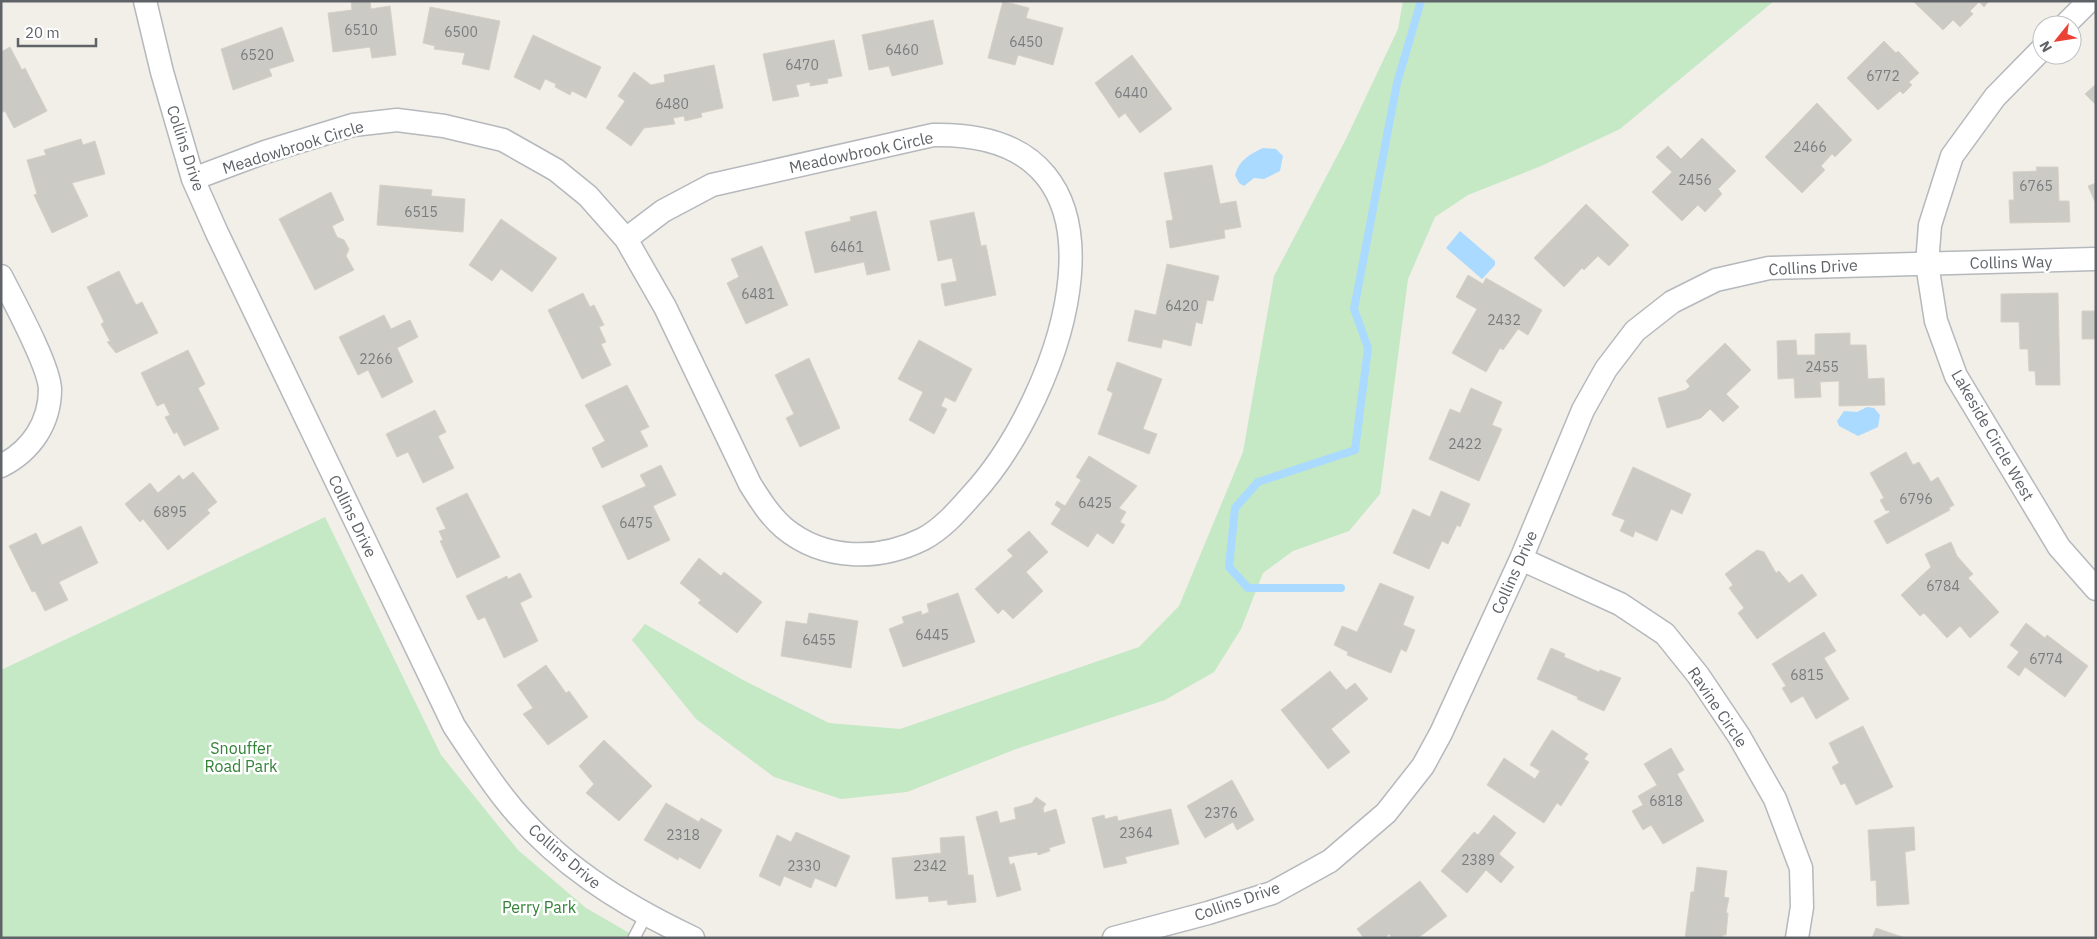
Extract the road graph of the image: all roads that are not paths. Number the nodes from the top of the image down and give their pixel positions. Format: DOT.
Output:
graph roads {
  1 [pos="145,1"];
  2 [pos="2089,1"];
  3 [pos="2075,15"];
  4 [pos="2032,59"];
  5 [pos="194,178"];
  6 [pos="626,238"];
  7 [pos="2094,260"];
  8 [pos="1927,264"];
  9 [pos="1,276"];
  10 [pos="1,466"];
  11 [pos="1521,559"];
  12 [pos="2096,589"];
  13 [pos="646,915"];
  14 [pos="634,938"];
  15 [pos="693,938"];
  16 [pos="1114,938"];
  17 [pos="1797,938"];
  1 -- 5 [label="street, Collins Drive"];
  2 -- 3 [label="street"];
  4 -- 8 [label="street, Lakeside Circle West"];
  5 -- 6 [label="street, Meadowbrook Circle"];
  5 -- 13 [label="street, Collins Drive"];
  6 -- 6 [label="street, Meadowbrook Circle"];
  7 -- 8 [label="street, Collins Way"];
  8 -- 11 [label="street, Collins Drive"];
  8 -- 12 [label="street, Lakeside Circle West"];
  9 -- 10 [label="street"];
  11 -- 16 [label="street, Collins Drive"];
  11 -- 17 [label="street, Ravine Circle"];
  13 -- 14 [label="lane"];
  13 -- 15 [label="street, Collins Drive"];
}
